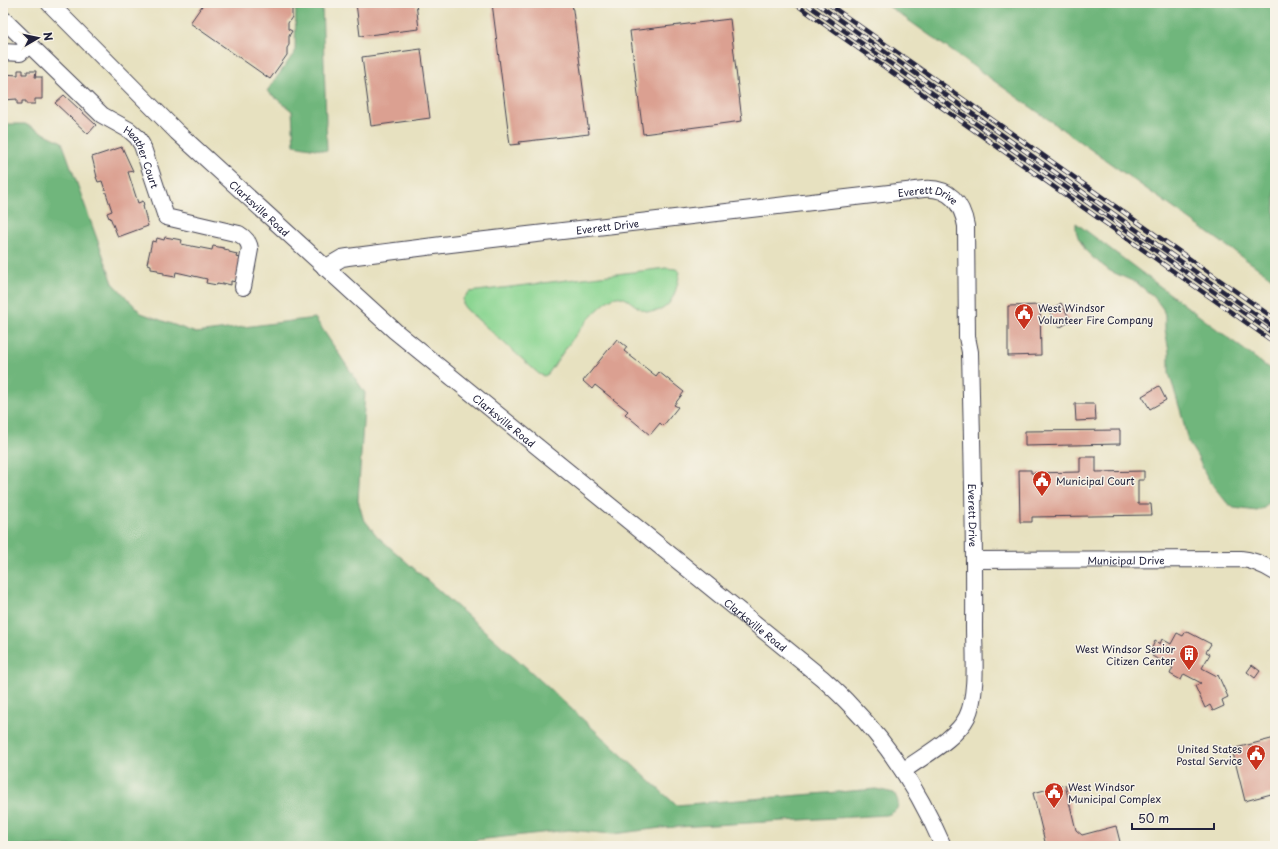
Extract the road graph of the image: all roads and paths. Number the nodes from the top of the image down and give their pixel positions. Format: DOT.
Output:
graph roads {
  1 [pos="49,3"];
  2 [pos="3,19"];
  3 [pos="30,44"];
  4 [pos="3,52"];
  5 [pos="325,268"];
  6 [pos="243,287"];
  7 [pos="975,560"];
  8 [pos="1275,572"];
  9 [pos="903,771"];
  10 [pos="943,846"];
  1 -- 5 [label="street, Clarksville Road"];
  2 -- 3 [label="street, Heather Court"];
  3 -- 4 [label="street"];
  3 -- 6 [label="street, Heather Court"];
  5 -- 7 [label="street, Everett Drive"];
  5 -- 9 [label="street, Clarksville Road"];
  7 -- 8 [label="street, Municipal Drive"];
  7 -- 9 [label="street, Everett Drive"];
  9 -- 10 [label="street, Clarksville Road"];
}
